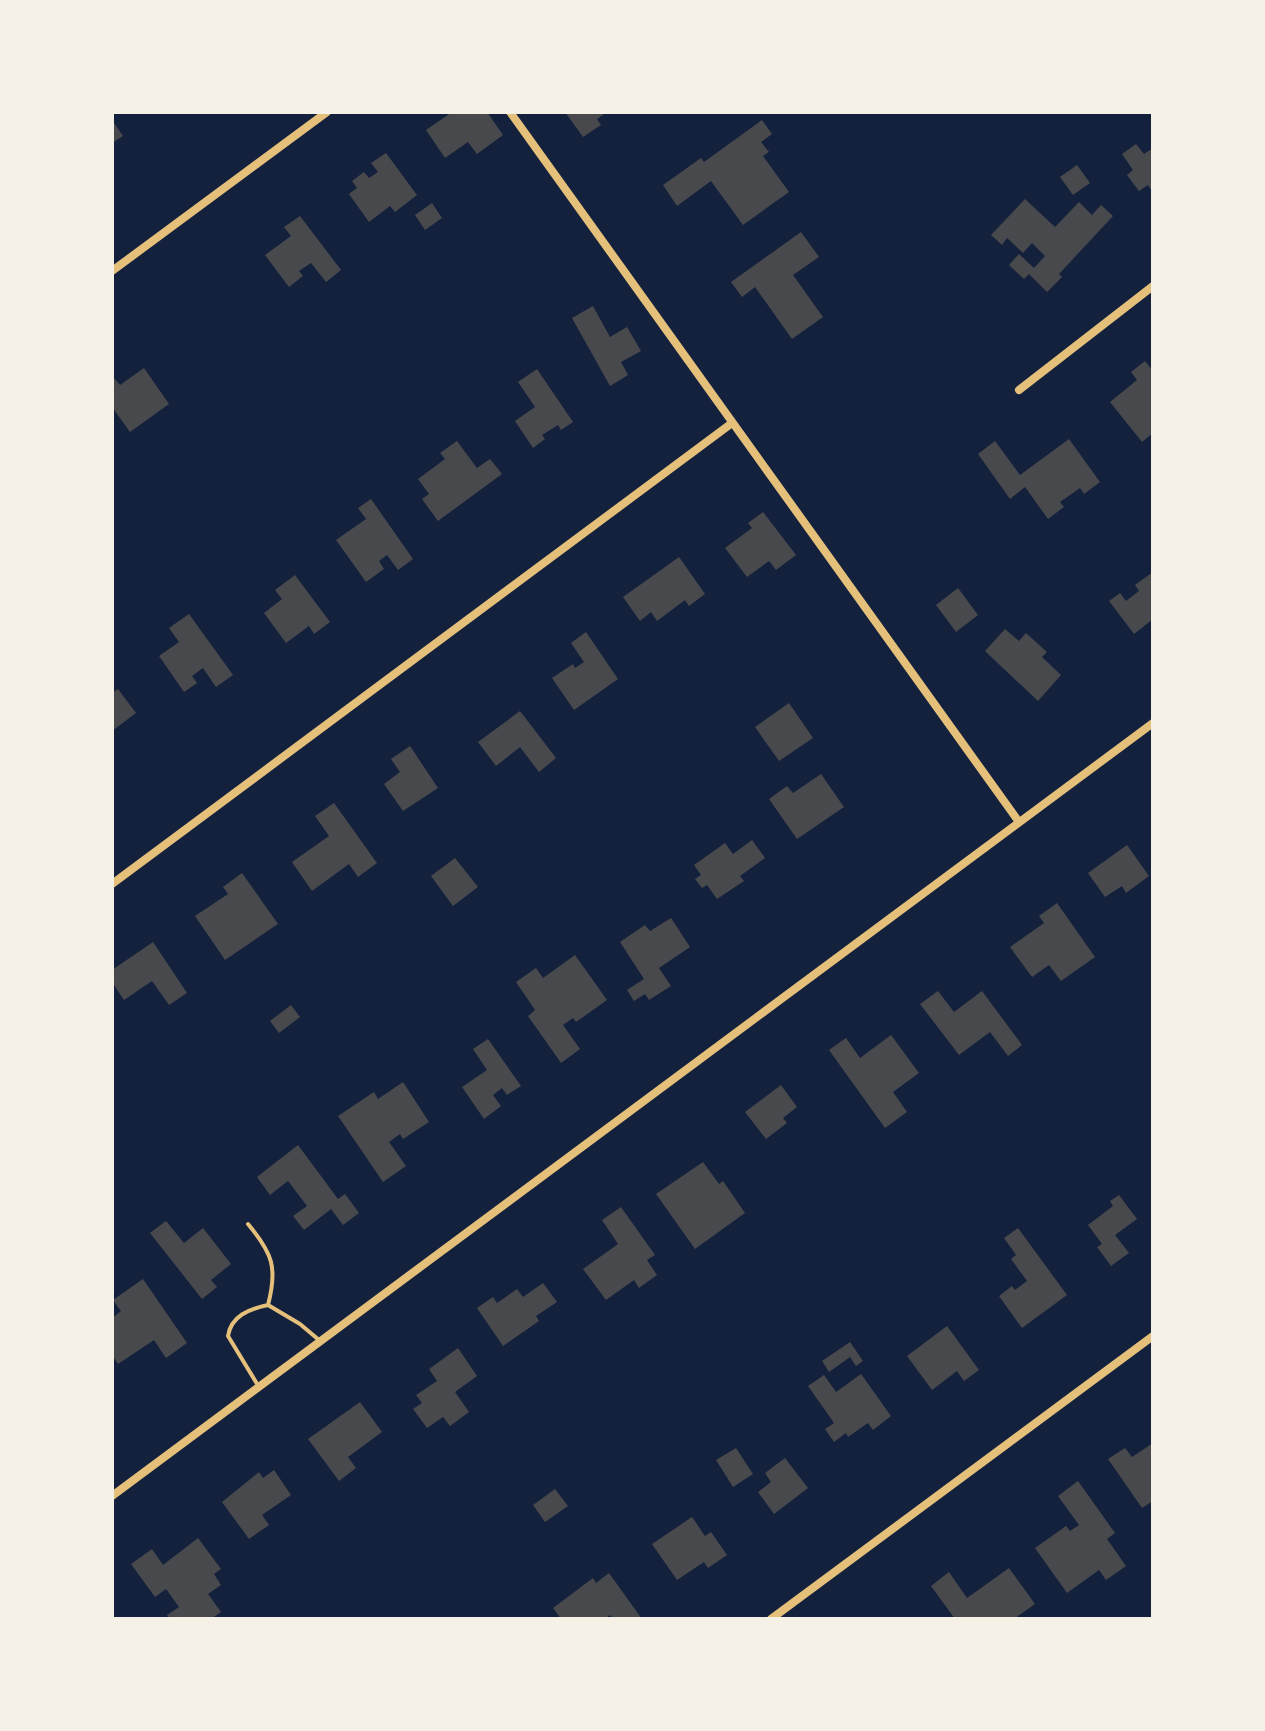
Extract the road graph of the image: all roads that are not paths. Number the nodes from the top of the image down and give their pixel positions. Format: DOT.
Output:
graph roads {
  1 [pos="327,112"];
  2 [pos="510,112"];
  3 [pos="112,271"];
  4 [pos="1153,286"];
  5 [pos="1019,390"];
  6 [pos="732,423"];
  7 [pos="1153,723"];
  8 [pos="1019,822"];
  9 [pos="112,884"];
  10 [pos="248,1224"];
  11 [pos="268,1305"];
  12 [pos="1153,1336"];
  13 [pos="321,1341"];
  14 [pos="259,1387"];
  15 [pos="112,1496"];
  16 [pos="771,1619"];
  1 -- 3 [label="street"];
  2 -- 6 [label="street"];
  4 -- 5 [label="street"];
  6 -- 8 [label="street"];
  6 -- 9 [label="street"];
  7 -- 8 [label="street"];
  8 -- 13 [label="street"];
  10 -- 11 [label="lane"];
  11 -- 13 [label="lane"];
  11 -- 14 [label="lane"];
  12 -- 16 [label="street"];
  13 -- 14 [label="street"];
  14 -- 15 [label="street"];
}
